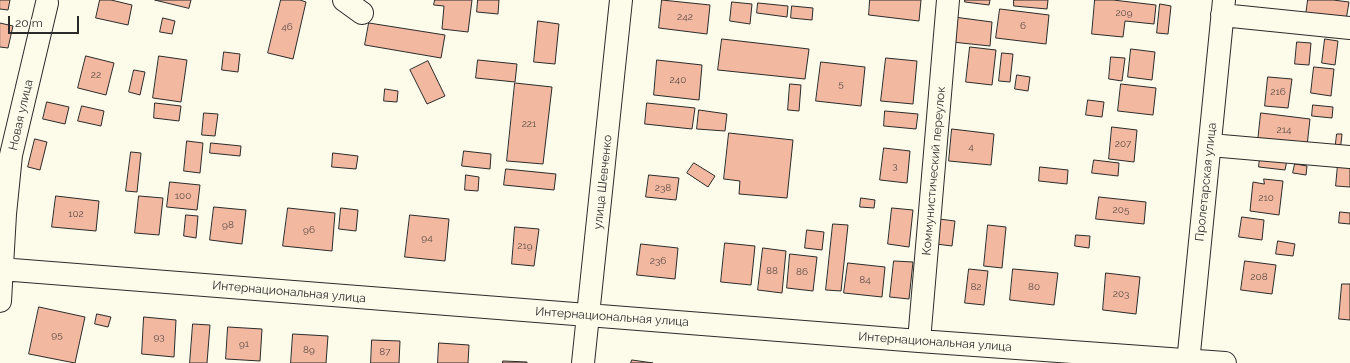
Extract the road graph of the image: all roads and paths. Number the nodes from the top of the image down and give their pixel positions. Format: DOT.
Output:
graph roads {
  1 [pos="344,0"];
  2 [pos="621,0"];
  3 [pos="948,0"];
  4 [pos="47,3"];
  5 [pos="1223,7"];
  6 [pos="362,13"];
  7 [pos="1350,28"];
  8 [pos="1210,145"];
  9 [pos="1350,157"];
  10 [pos="0,269"];
  11 [pos="0,301"];
  12 [pos="589,315"];
  13 [pos="919,341"];
  14 [pos="1189,362"];
  15 [pos="583,363"];
  16 [pos="1225,363"];
  1 -- 6 [label="street"];
  2 -- 12 [label="street, улица Шевченко"];
  3 -- 13 [label="street, Коммунистический переулок"];
  4 -- 10 [label="street, Новая улица"];
  5 -- 7 [label="street"];
  5 -- 8 [label="street, Пролетарская улица"];
  8 -- 9 [label="street"];
  8 -- 14 [label="street, Пролетарская улица"];
  10 -- 11 [label="street, Новая улица"];
  10 -- 12 [label="street, Интернациональная улица"];
  12 -- 13 [label="street, Интернациональная улица"];
  12 -- 15 [label="street, улица Шевченко"];
  13 -- 14 [label="street, Интернациональная улица"];
  14 -- 16 [label="street, Интернациональная улица"];
}
